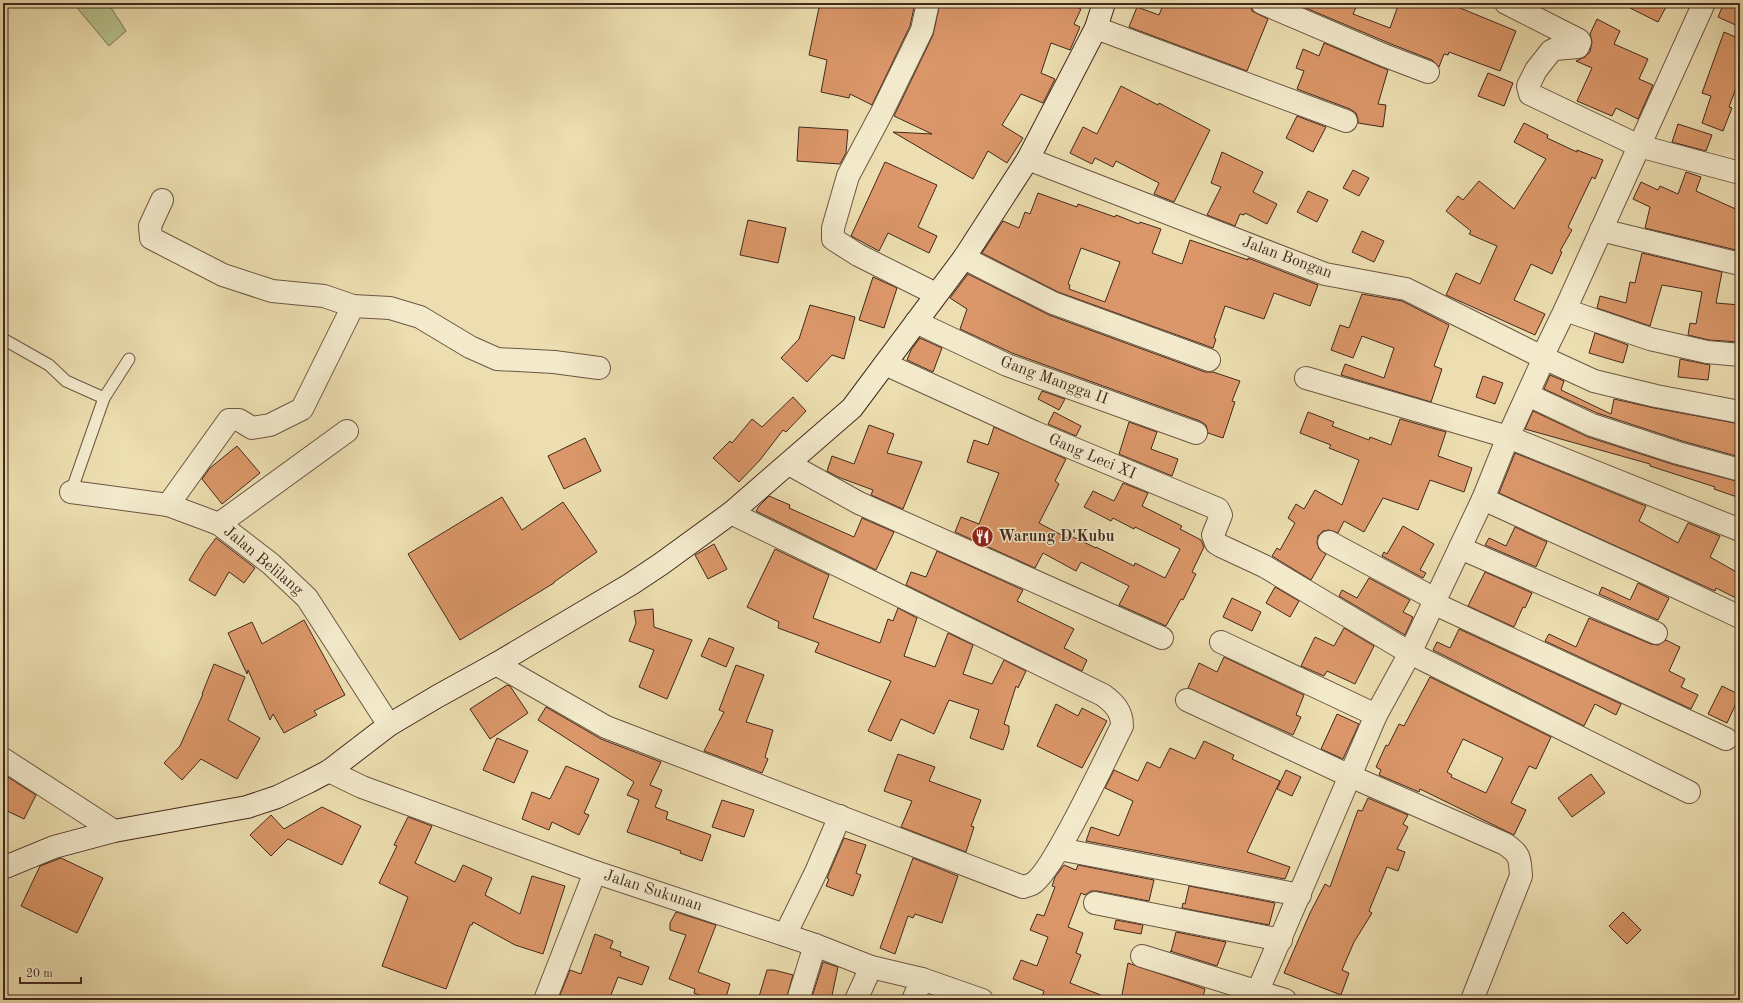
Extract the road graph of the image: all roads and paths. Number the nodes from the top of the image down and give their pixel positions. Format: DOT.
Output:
graph roads {
  1 [pos="928,3"];
  2 [pos="1104,3"];
  3 [pos="1262,3"];
  4 [pos="1506,3"];
  5 [pos="1704,3"];
  6 [pos="1096,28"];
  7 [pos="1428,72"];
  8 [pos="1346,121"];
  9 [pos="1640,146"];
  10 [pos="1028,158"];
  11 [pos="1740,173"];
  12 [pos="162,200"];
  13 [pos="1602,230"];
  14 [pos="964,258"];
  15 [pos="1740,264"];
  16 [pos="936,294"];
  17 [pos="353,306"];
  18 [pos="1565,310"];
  19 [pos="916,322"];
  20 [pos="3,339"];
  21 [pos="1740,356"];
  22 [pos="1544,358"];
  23 [pos="129,359"];
  24 [pos="1209,360"];
  25 [pos="885,364"];
  26 [pos="599,368"];
  27 [pos="1306,378"];
  28 [pos="1528,395"];
  29 [pos="104,398"];
  30 [pos="1740,412"];
  31 [pos="347,431"];
  32 [pos="1196,433"];
  33 [pos="1508,437"];
  34 [pos="788,464"];
  35 [pos="1740,470"];
  36 [pos="71,492"];
  37 [pos="1483,499"];
  38 [pos="168,505"];
  39 [pos="731,513"];
  40 [pos="219,524"];
  41 [pos="1740,530"];
  42 [pos="1329,542"];
  43 [pos="1460,548"];
  44 [pos="1434,601"];
  45 [pos="1740,617"];
  46 [pos="1656,633"];
  47 [pos="1162,638"];
  48 [pos="1221,642"];
  49 [pos="1410,653"];
  50 [pos="496,664"];
  51 [pos="1187,700"];
  52 [pos="1376,715"];
  53 [pos="389,726"];
  54 [pos="1726,738"];
  55 [pos="3,759"];
  56 [pos="329,771"];
  57 [pos="1350,776"];
  58 [pos="1689,792"];
  59 [pos="840,816"];
  60 [pos="114,831"];
  61 [pos="1059,849"];
  62 [pos="3,868"];
  63 [pos="595,872"];
  64 [pos="1300,895"];
  65 [pos="1095,903"];
  66 [pos="784,935"];
  67 [pos="1281,940"];
  68 [pos="815,945"];
  69 [pos="1142,956"];
  70 [pos="870,967"];
  71 [pos="922,979"];
  72 [pos="1256,996"];
  73 [pos="545,1000"];
  74 [pos="798,1000"];
  75 [pos="856,1000"];
  76 [pos="913,1000"];
  77 [pos="980,1000"];
  78 [pos="1286,1000"];
  79 [pos="1472,1000"];
  1 -- 16 [label="street"];
  2 -- 6 [label="street"];
  3 -- 7 [label="street"];
  4 -- 9 [label="street"];
  5 -- 9 [label="street"];
  6 -- 8 [label="street"];
  6 -- 10 [label="street"];
  9 -- 11 [label="street"];
  9 -- 13 [label="street"];
  10 -- 14 [label="street"];
  10 -- 22 [label="street, Jalan Bongan"];
  12 -- 17 [label="street"];
  13 -- 15 [label="street"];
  13 -- 18 [label="street"];
  14 -- 16 [label="street"];
  14 -- 24 [label="street"];
  16 -- 19 [label="street"];
  17 -- 26 [label="street"];
  17 -- 38 [label="street"];
  18 -- 21 [label="street"];
  18 -- 22 [label="street"];
  19 -- 25 [label="street"];
  19 -- 32 [label="street, Gang Mangga II"];
  20 -- 29 [label="lane"];
  22 -- 28 [label="street"];
  22 -- 30 [label="street, Jalan Bongan"];
  23 -- 29 [label="lane"];
  25 -- 34 [label="street"];
  25 -- 49 [label="street, Gang Leci XI"];
  27 -- 33 [label="street"];
  28 -- 33 [label="street"];
  28 -- 35 [label="street"];
  29 -- 36 [label="lane"];
  31 -- 40 [label="street"];
  33 -- 37 [label="street"];
  33 -- 41 [label="street"];
  34 -- 39 [label="street"];
  34 -- 47 [label="street"];
  36 -- 38 [label="street, Jalan Belilang"];
  37 -- 43 [label="street"];
  37 -- 45 [label="street"];
  38 -- 40 [label="street, Jalan Belilang"];
  39 -- 50 [label="street"];
  39 -- 61 [label="street"];
  40 -- 53 [label="street, Jalan Belilang"];
  42 -- 44 [label="street"];
  43 -- 44 [label="street"];
  43 -- 46 [label="street"];
  44 -- 49 [label="street"];
  44 -- 54 [label="street"];
  48 -- 52 [label="street"];
  49 -- 52 [label="street"];
  49 -- 58 [label="street, Gang Leci XI"];
  50 -- 53 [label="street"];
  50 -- 59 [label="street"];
  51 -- 57 [label="street"];
  52 -- 57 [label="street"];
  53 -- 56 [label="street"];
  55 -- 60 [label="street"];
  56 -- 60 [label="street"];
  56 -- 63 [label="street, Jalan Sukunan"];
  57 -- 64 [label="street"];
  57 -- 79 [label="street"];
  59 -- 61 [label="street"];
  59 -- 66 [label="street"];
  60 -- 62 [label="street"];
  61 -- 64 [label="street"];
  63 -- 66 [label="street, Jalan Sukunan"];
  63 -- 73 [label="street"];
  64 -- 67 [label="street"];
  65 -- 67 [label="street"];
  66 -- 68 [label="street, Jalan Sukunan"];
  67 -- 72 [label="street"];
  68 -- 70 [label="street, Jalan Sukunan"];
  68 -- 74 [label="street"];
  69 -- 72 [label="street"];
  70 -- 71 [label="street, Jalan Sukunan"];
  70 -- 75 [label="street"];
  71 -- 76 [label="street"];
  71 -- 77 [label="street, Jalan Sukunan"];
  72 -- 78 [label="street"];
}
